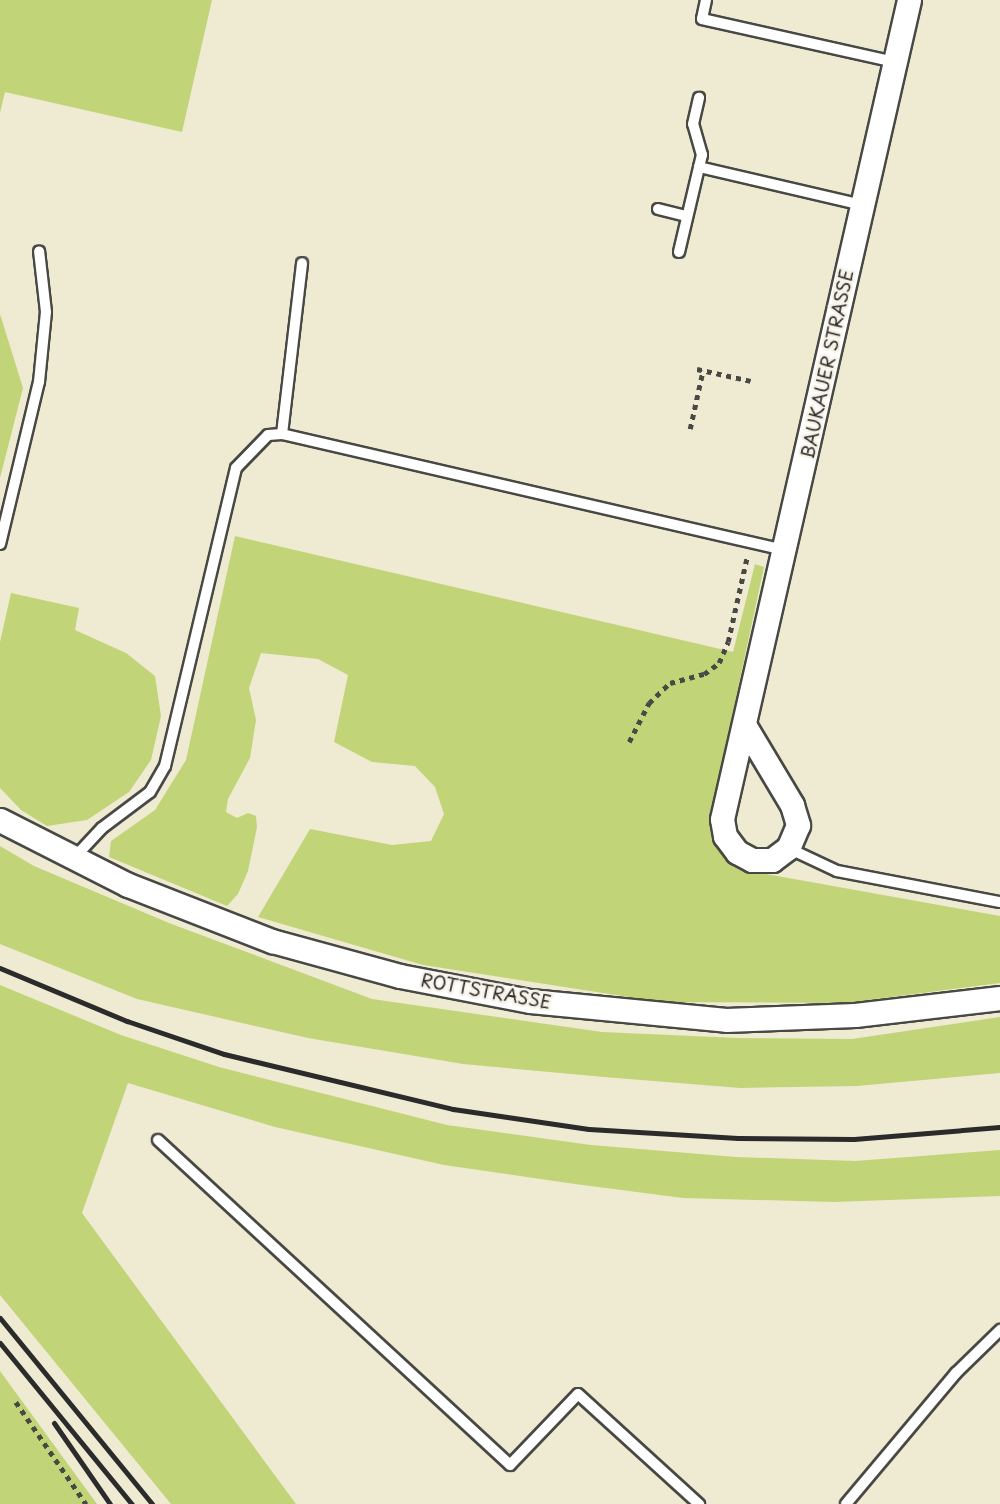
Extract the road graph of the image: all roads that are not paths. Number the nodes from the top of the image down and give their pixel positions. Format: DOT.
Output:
graph roads {
  1 [pos="706,0"];
  2 [pos="908,0"];
  3 [pos="895,62"];
  4 [pos="699,98"];
  5 [pos="699,167"];
  6 [pos="862,205"];
  7 [pos="658,209"];
  8 [pos="687,216"];
  9 [pos="39,251"];
  10 [pos="679,252"];
  11 [pos="302,263"];
  12 [pos="282,434"];
  13 [pos="0,544"];
  14 [pos="786,550"];
  15 [pos="746,728"];
  16 [pos="0,820"];
  17 [pos="788,848"];
  18 [pos="73,859"];
  19 [pos="1000,902"];
  20 [pos="1000,998"];
  21 [pos="158,1140"];
  22 [pos="1000,1330"];
  23 [pos="699,1504"];
  24 [pos="846,1504"];
  1 -- 3 [label="lane"];
  2 -- 3 [label="street, BAUKAUER STRASSE"];
  3 -- 6 [label="street, BAUKAUER STRASSE"];
  4 -- 5 [label="lane"];
  5 -- 6 [label="lane"];
  5 -- 8 [label="lane"];
  6 -- 14 [label="street, BAUKAUER STRASSE"];
  7 -- 8 [label="lane"];
  8 -- 10 [label="lane"];
  9 -- 13 [label="lane"];
  11 -- 12 [label="lane"];
  12 -- 14 [label="lane"];
  12 -- 18 [label="lane"];
  14 -- 15 [label="street, BAUKAUER STRASSE"];
  15 -- 17 [label="street"];
  15 -- 17 [label="street, BAUKAUER STRASSE"];
  16 -- 18 [label="street, ROTTSTRASSE"];
  17 -- 19 [label="lane"];
  18 -- 20 [label="street, ROTTSTRASSE"];
  21 -- 23 [label="lane"];
  22 -- 24 [label="lane"];
}
